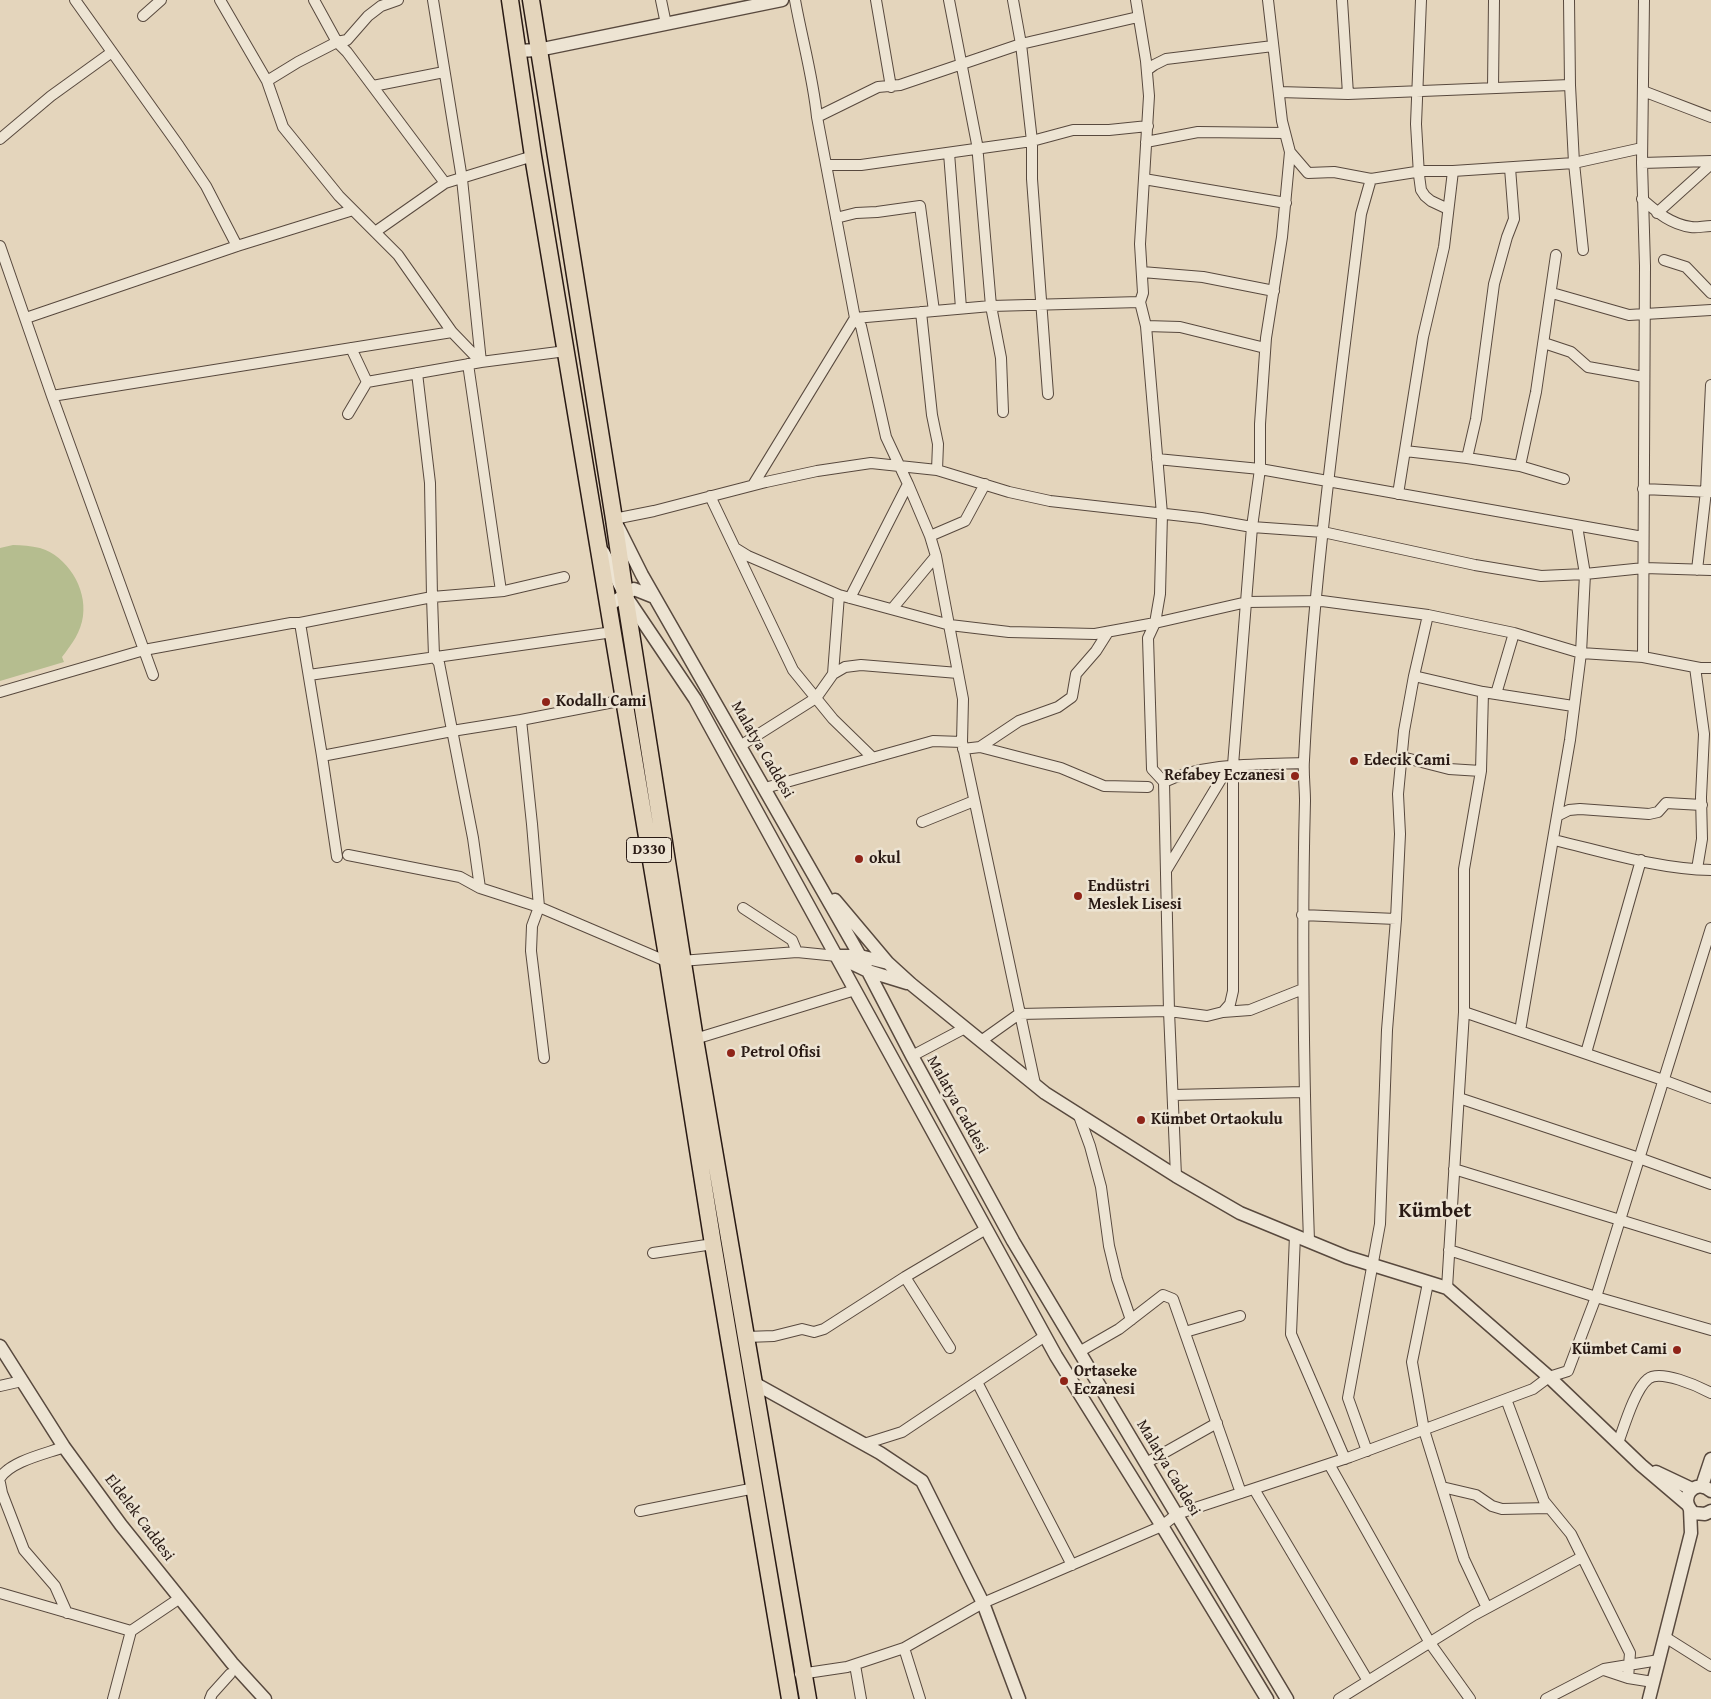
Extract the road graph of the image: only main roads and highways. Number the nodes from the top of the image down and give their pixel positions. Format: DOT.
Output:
graph roads {
  1 [pos="510,0"];
  2 [pos="530,0"];
  3 [pos="675,962"];
  4 [pos="790,1699"];
  5 [pos="808,1699"];
  1 -- 3 [label="main road, D330"];
  2 -- 3 [label="main road, D330"];
  3 -- 4 [label="main road, D330"];
  3 -- 5 [label="main road, D330"];
}
